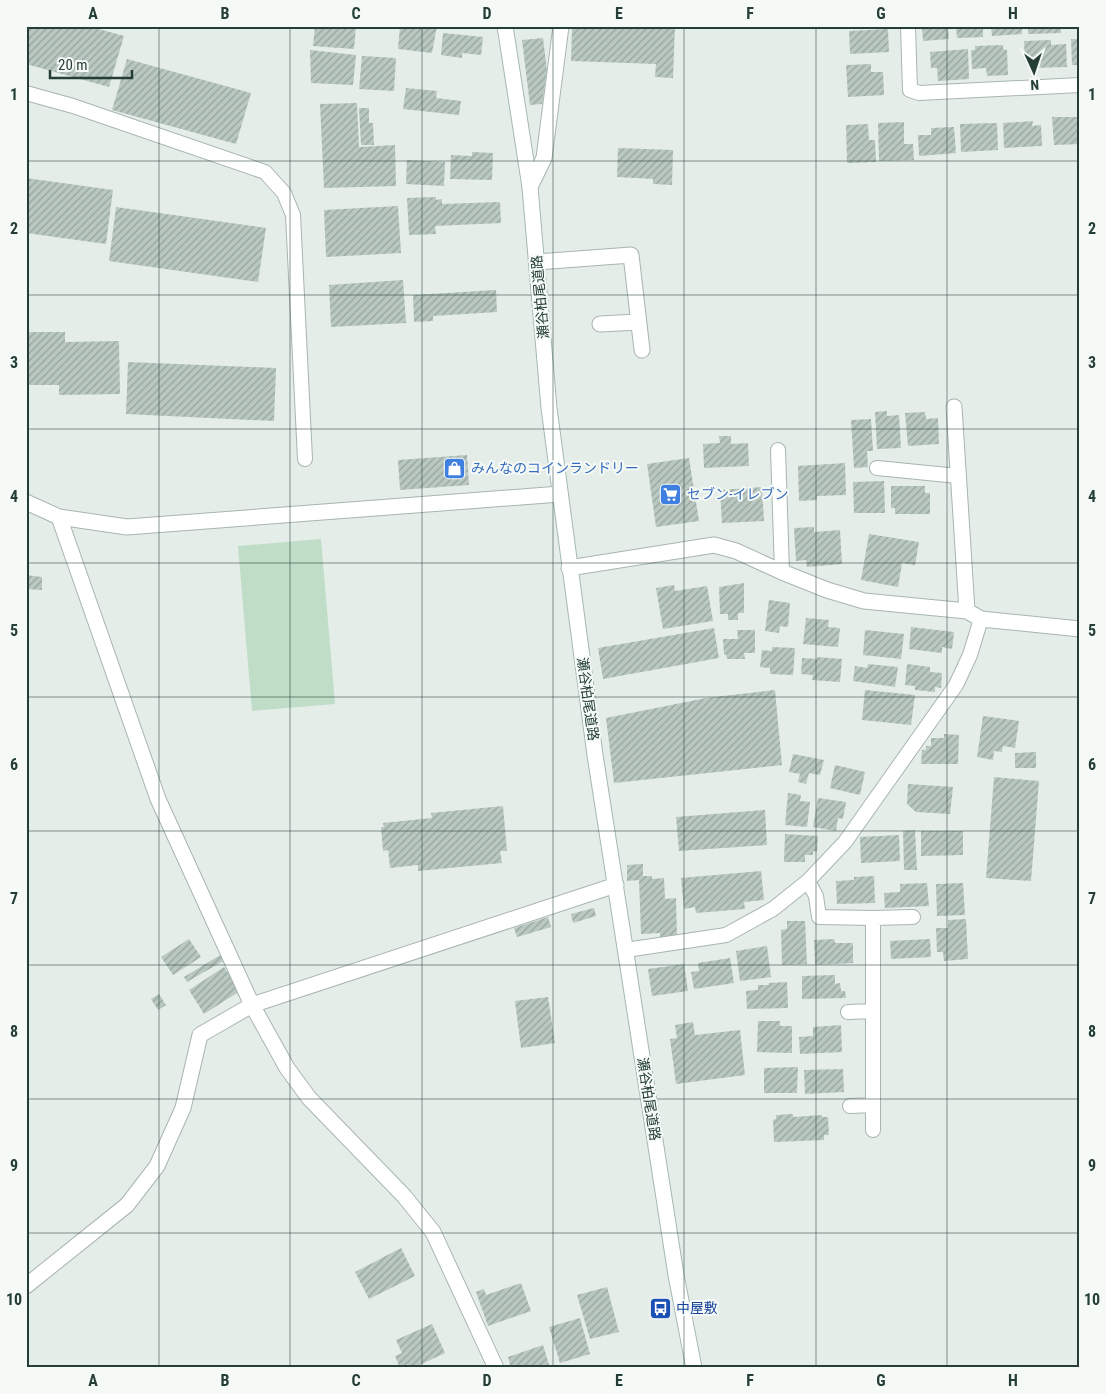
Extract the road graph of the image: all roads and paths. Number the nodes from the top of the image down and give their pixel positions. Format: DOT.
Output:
graph roads {
  1 [pos="505,26"];
  2 [pos="560,26"];
  3 [pos="908,26"];
  4 [pos="1080,86"];
  5 [pos="26,93"];
  6 [pos="530,187"];
  7 [pos="537,262"];
  8 [pos="638,322"];
  9 [pos="600,324"];
  10 [pos="642,350"];
  11 [pos="954,407"];
  12 [pos="778,450"];
  13 [pos="306,459"];
  14 [pos="877,468"];
  15 [pos="958,476"];
  16 [pos="560,494"];
  17 [pos="26,502"];
  18 [pos="58,517"];
  19 [pos="569,568"];
  20 [pos="782,572"];
  21 [pos="967,611"];
  22 [pos="981,619"];
  23 [pos="1080,629"];
  24 [pos="808,881"];
  25 [pos="616,885"];
  26 [pos="914,917"];
  27 [pos="873,918"];
  28 [pos="626,950"];
  29 [pos="252,1005"];
  30 [pos="873,1011"];
  31 [pos="848,1012"];
  32 [pos="873,1105"];
  33 [pos="850,1106"];
  34 [pos="873,1130"];
  35 [pos="26,1286"];
  36 [pos="496,1368"];
  37 [pos="694,1368"];
  1 -- 6 [label="street, 瀬谷柏尾道路"];
  2 -- 6 [label="street"];
  3 -- 4 [label="lane"];
  5 -- 13 [label="lane"];
  6 -- 7 [label="street, 瀬谷柏尾道路"];
  7 -- 8 [label="street"];
  7 -- 16 [label="street, 瀬谷柏尾道路"];
  8 -- 9 [label="street"];
  8 -- 10 [label="street"];
  11 -- 15 [label="street"];
  12 -- 20 [label="lane"];
  14 -- 15 [label="lane"];
  15 -- 21 [label="street"];
  16 -- 18 [label="street"];
  16 -- 19 [label="street, 瀬谷柏尾道路"];
  17 -- 18 [label="street"];
  18 -- 29 [label="street"];
  19 -- 20 [label="street"];
  19 -- 25 [label="street, 瀬谷柏尾道路"];
  20 -- 21 [label="street"];
  21 -- 22 [label="street"];
  22 -- 23 [label="street"];
  22 -- 24 [label="lane"];
  24 -- 27 [label="lane"];
  24 -- 28 [label="lane"];
  25 -- 28 [label="street, 瀬谷柏尾道路"];
  25 -- 29 [label="street"];
  26 -- 27 [label="lane"];
  27 -- 30 [label="lane"];
  28 -- 37 [label="street, 瀬谷柏尾道路"];
  29 -- 35 [label="street"];
  29 -- 36 [label="street"];
  30 -- 31 [label="lane"];
  30 -- 32 [label="lane"];
  32 -- 33 [label="lane"];
  32 -- 34 [label="lane"];
}
